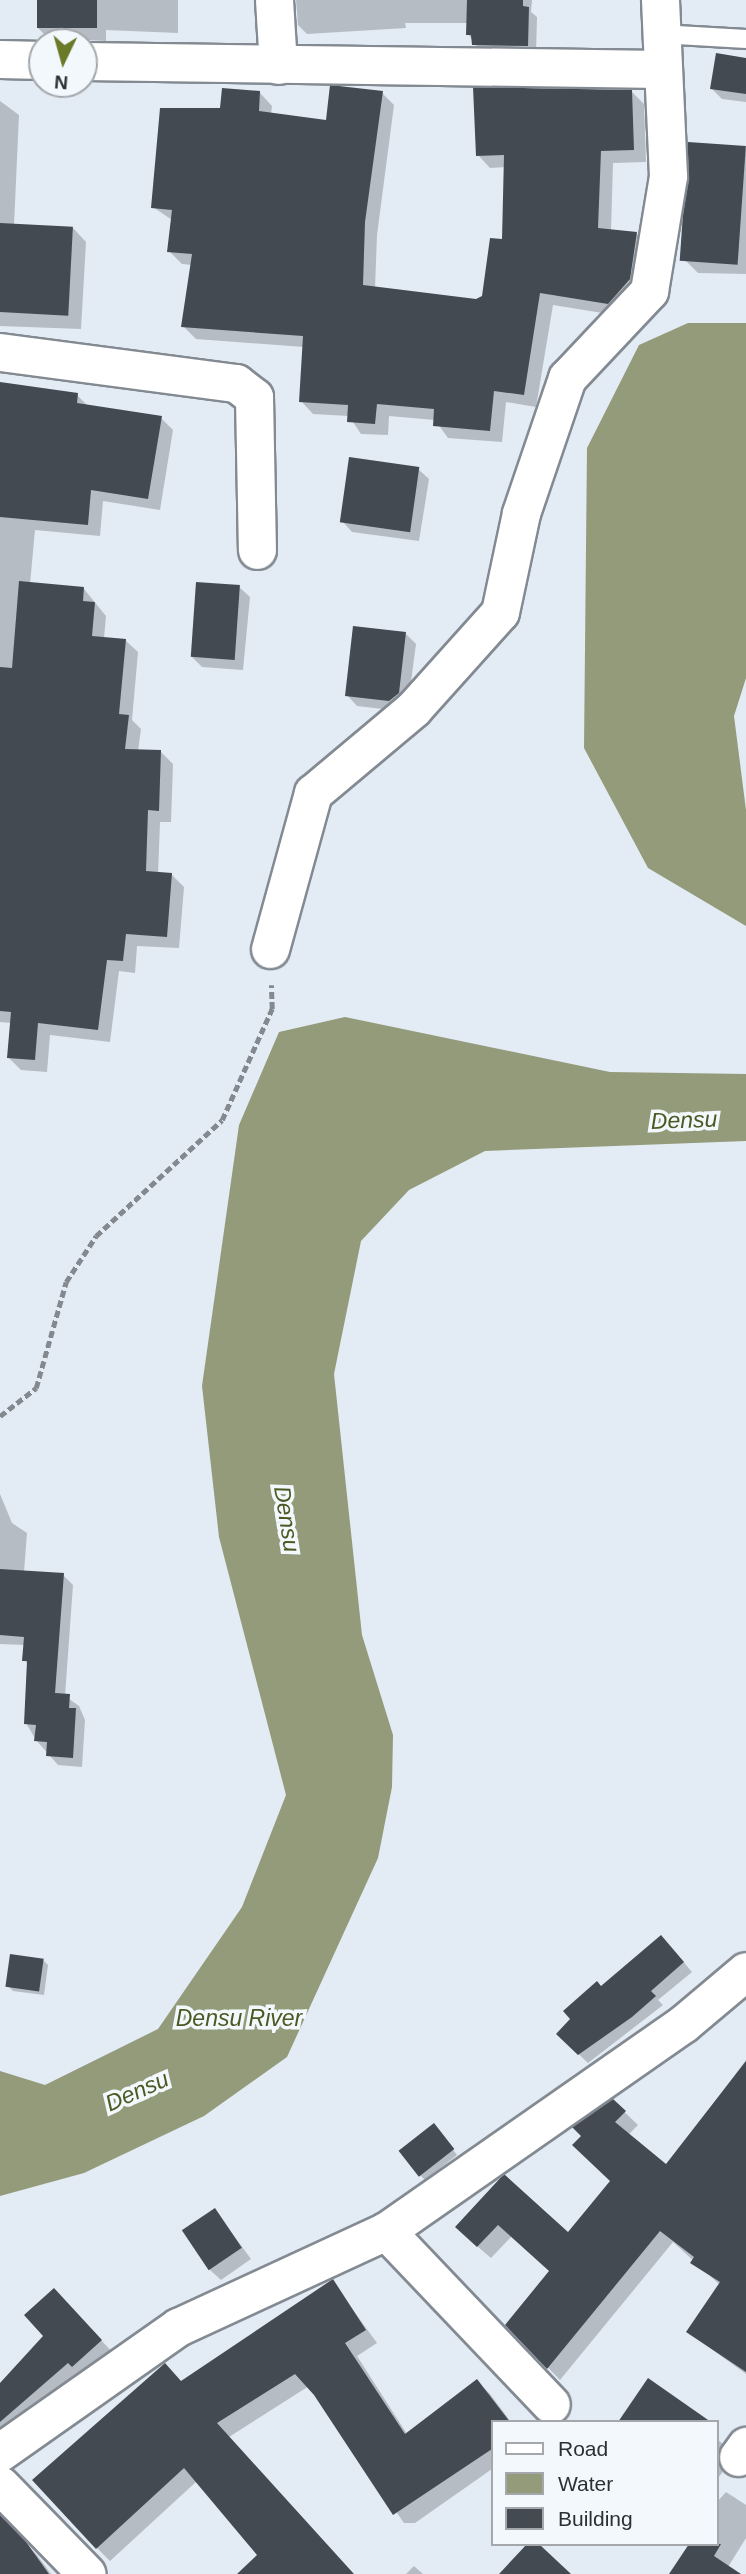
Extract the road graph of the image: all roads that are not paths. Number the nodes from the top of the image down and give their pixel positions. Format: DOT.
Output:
graph roads {
  1 [pos="274,0"];
  2 [pos="660,35"];
  3 [pos="746,39"];
  4 [pos="0,59"];
  5 [pos="28,60"];
  6 [pos="98,61"];
  7 [pos="278,65"];
  8 [pos="0,352"];
  9 [pos="257,550"];
  10 [pos="270,949"];
  11 [pos="746,1971"];
  12 [pos="386,2231"];
  13 [pos="551,2404"];
  14 [pos="0,2452"];
  15 [pos="0,2485"];
  16 [pos="87,2574"];
  1 -- 7 [label="street"];
  2 -- 3 [label="lane"];
  2 -- 7 [label="street"];
  2 -- 10 [label="street"];
  4 -- 5 [label="street"];
  6 -- 7 [label="street"];
  8 -- 9 [label="street"];
  11 -- 12 [label="street"];
  12 -- 13 [label="street"];
  12 -- 14 [label="street"];
  15 -- 16 [label="street"];
}
